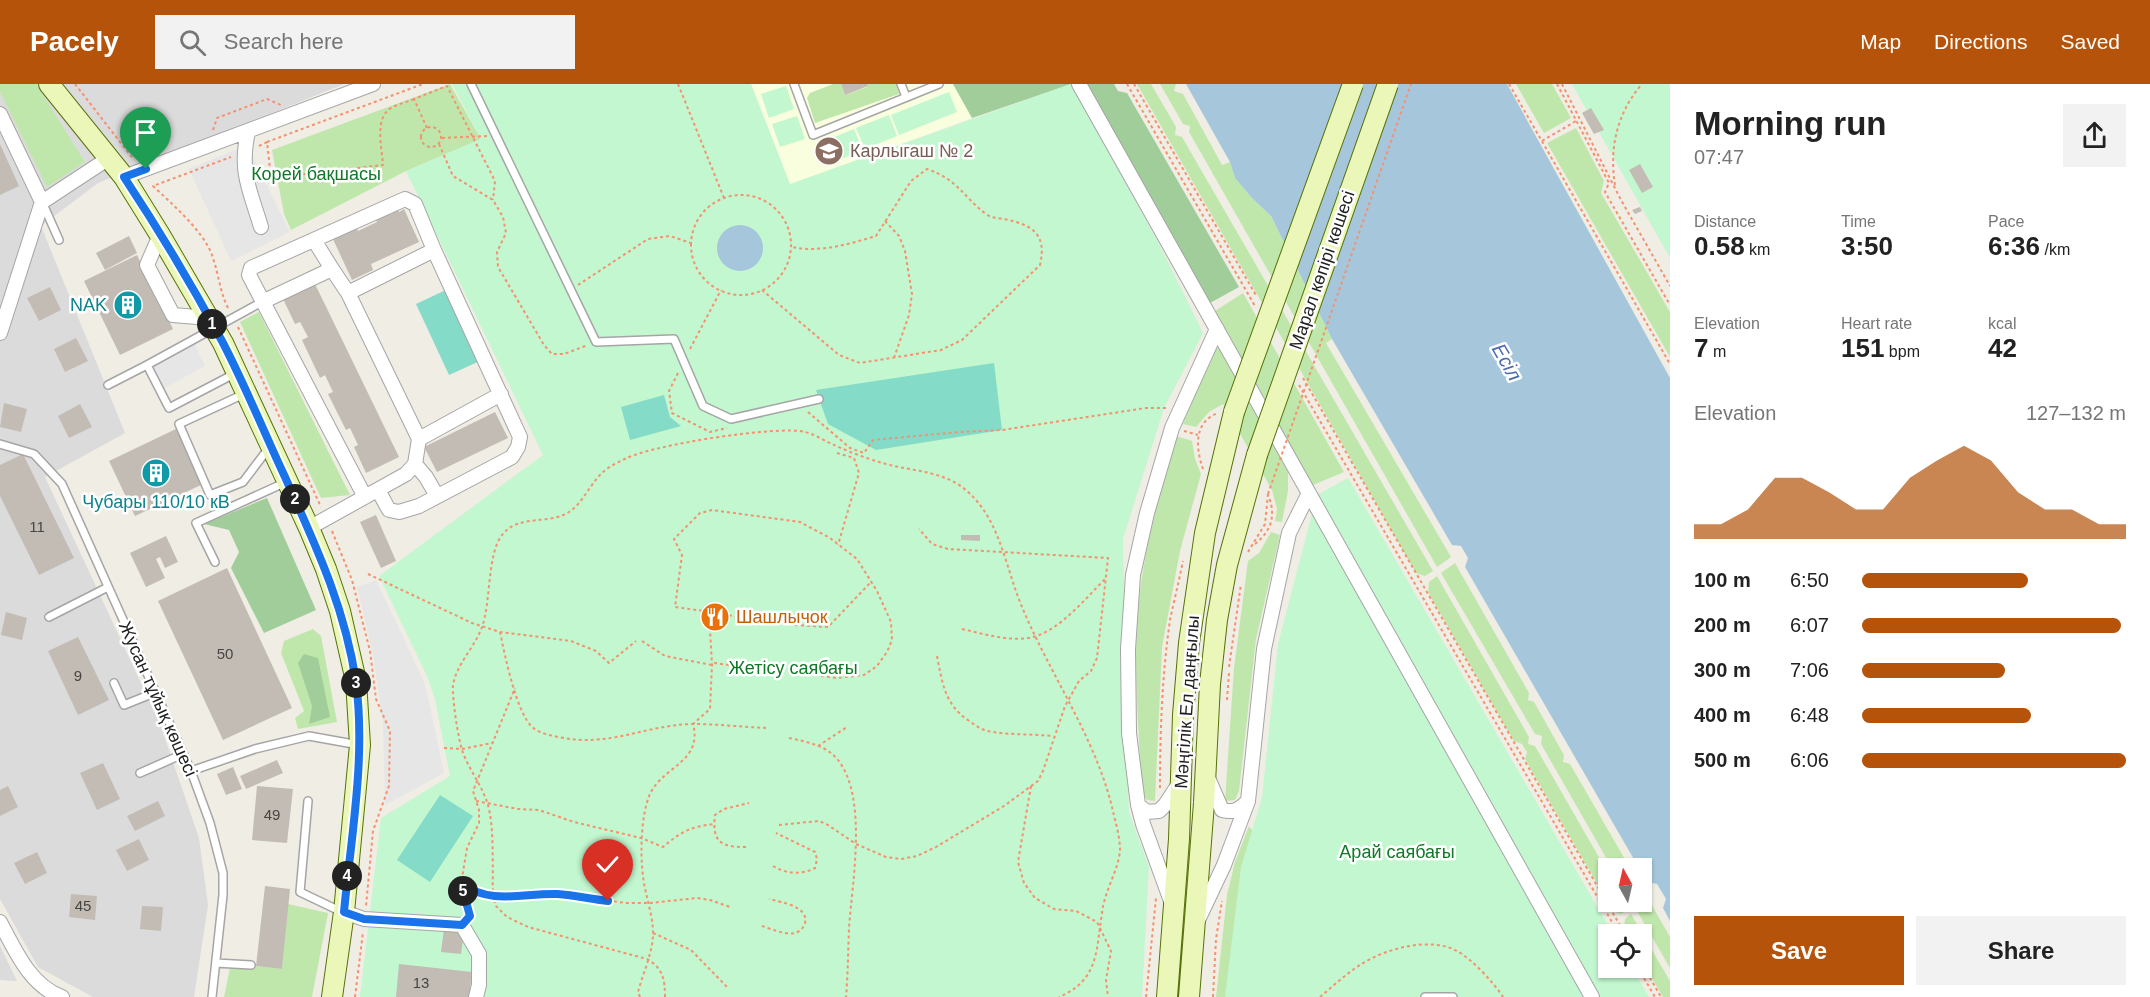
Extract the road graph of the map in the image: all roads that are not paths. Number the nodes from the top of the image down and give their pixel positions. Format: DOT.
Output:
graph roads {
  1 [pos="49,84"];
  2 [pos="373,84"];
  3 [pos="471,84"];
  4 [pos="795,84"];
  5 [pos="901,84"];
  6 [pos="939,84"];
  7 [pos="1078,84"];
  8 [pos="1353,84"];
  9 [pos="1388,84"];
  10 [pos="906,97"];
  11 [pos="0,114"];
  12 [pos="248,132"];
  13 [pos="109,158"];
  14 [pos="124,177"];
  15 [pos="42,202"];
  16 [pos="261,227"];
  17 [pos="160,235"];
  18 [pos="59,240"];
  19 [pos="314,240"];
  20 [pos="434,250"];
  21 [pos="332,269"];
  22 [pos="348,293"];
  23 [pos="262,302"];
  24 [pos="211,322"];
  25 [pos="1217,329"];
  26 [pos="0,333"];
  27 [pos="147,365"];
  28 [pos="237,372"];
  29 [pos="108,385"];
  30 [pos="247,393"];
  31 [pos="501,394"];
  32 [pos="819,399"];
  33 [pos="1229,412"];
  34 [pos="419,439"];
  35 [pos="0,444"];
  36 [pos="270,445"];
  37 [pos="1257,455"];
  38 [pos="415,464"];
  39 [pos="287,482"];
  40 [pos="372,493"];
  41 [pos="1309,493"];
  42 [pos="437,496"];
  43 [pos="309,528"];
  44 [pos="215,562"];
  45 [pos="108,587"];
  46 [pos="49,617"];
  47 [pos="114,683"];
  48 [pos="154,693"];
  49 [pos="360,745"];
  50 [pos="183,754"];
  51 [pos="191,771"];
  52 [pos="1205,772"];
  53 [pos="140,773"];
  54 [pos="1181,780"];
  55 [pos="309,801"];
  56 [pos="1248,801"];
  57 [pos="1138,806"];
  58 [pos="1174,909"];
  59 [pos="344,912"];
  60 [pos="2,929"];
  61 [pos="1194,935"];
  62 [pos="1170,954"];
  63 [pos="216,963"];
  64 [pos="251,965"];
  65 [pos="62,997"];
  66 [pos="212,997"];
  67 [pos="333,997"];
  68 [pos="476,997"];
  69 [pos="1159,997"];
  70 [pos="1167,997"];
  71 [pos="1189,997"];
  72 [pos="1195,997"];
  73 [pos="1425,997"];
  74 [pos="1453,997"];
  75 [pos="1592,997"];
  1 -- 13 [label="main road"];
  2 -- 12 [label="street"];
  3 -- 32 [label="lane"];
  4 -- 10 [label="lane"];
  5 -- 10 [label="lane"];
  6 -- 10 [label="lane"];
  7 -- 25 [label="street"];
  8 -- 33 [label="main road, Марал көпірі көшесі, bridge"];
  9 -- 37 [label="main road, Марал көпірі көшесі, bridge"];
  11 -- 15 [label="street"];
  12 -- 14 [label="street"];
  12 -- 16 [label="street"];
  13 -- 14 [label="main road"];
  13 -- 15 [label="street"];
  14 -- 17 [label="main road"];
  15 -- 18 [label="lane"];
  15 -- 26 [label="street"];
  17 -- 24 [label="main road"];
  17 -- 24 [label="street"];
  19 -- 20 [label="street"];
  19 -- 21 [label="street"];
  19 -- 23 [label="street"];
  20 -- 22 [label="street"];
  20 -- 31 [label="street"];
  21 -- 22 [label="street"];
  21 -- 23 [label="street"];
  22 -- 34 [label="street"];
  23 -- 24 [label="lane"];
  23 -- 40 [label="street"];
  24 -- 27 [label="lane"];
  24 -- 28 [label="main road"];
  25 -- 41 [label="street"];
  25 -- 57 [label="street"];
  27 -- 28 [label="lane"];
  27 -- 29 [label="lane"];
  28 -- 30 [label="main road"];
  30 -- 36 [label="main road"];
  30 -- 36 [label="lane"];
  31 -- 34 [label="street"];
  31 -- 42 [label="street"];
  33 -- 54 [label="main road, Мәңгілік Ел даңғылы"];
  34 -- 38 [label="street"];
  35 -- 45 [label="lane, Жусан тұйық көшесі"];
  36 -- 39 [label="main road"];
  37 -- 52 [label="main road, Мәңгілік Ел даңғылы"];
  38 -- 40 [label="street"];
  38 -- 42 [label="street"];
  39 -- 43 [label="main road"];
  39 -- 44 [label="lane"];
  40 -- 42 [label="street"];
  40 -- 43 [label="street"];
  41 -- 56 [label="street"];
  41 -- 75 [label="street"];
  43 -- 49 [label="main road"];
  45 -- 46 [label="lane"];
  45 -- 48 [label="lane, Жусан тұйық көшесі"];
  47 -- 48 [label="lane"];
  48 -- 50 [label="lane, Жусан тұйық көшесі"];
  49 -- 51 [label="lane"];
  49 -- 59 [label="main road"];
  50 -- 51 [label="lane, Жусан тұйық көшесі"];
  50 -- 53 [label="lane"];
  51 -- 63 [label="lane, Жусан тұйық көшесі"];
  52 -- 56 [label="street"];
  52 -- 61 [label="main road, Мәңгілік Ел даңғылы"];
  54 -- 57 [label="street"];
  54 -- 58 [label="main road, Мәңгілік Ел даңғылы"];
  55 -- 59 [label="lane"];
  56 -- 61 [label="street"];
  57 -- 58 [label="street"];
  58 -- 62 [label="main road, Мәңгілік Ел даңғылы"];
  59 -- 67 [label="main road"];
  59 -- 68 [label="street"];
  60 -- 65 [label="street"];
  61 -- 71 [label="main road, Мәңгілік Ел даңғылы"];
  61 -- 72 [label="main road"];
  62 -- 69 [label="main road"];
  62 -- 70 [label="main road, Мәңгілік Ел даңғылы"];
  63 -- 64 [label="lane"];
  63 -- 66 [label="lane, Жусан тұйық көшесі"];
  73 -- 74 [label="lane"];
}
